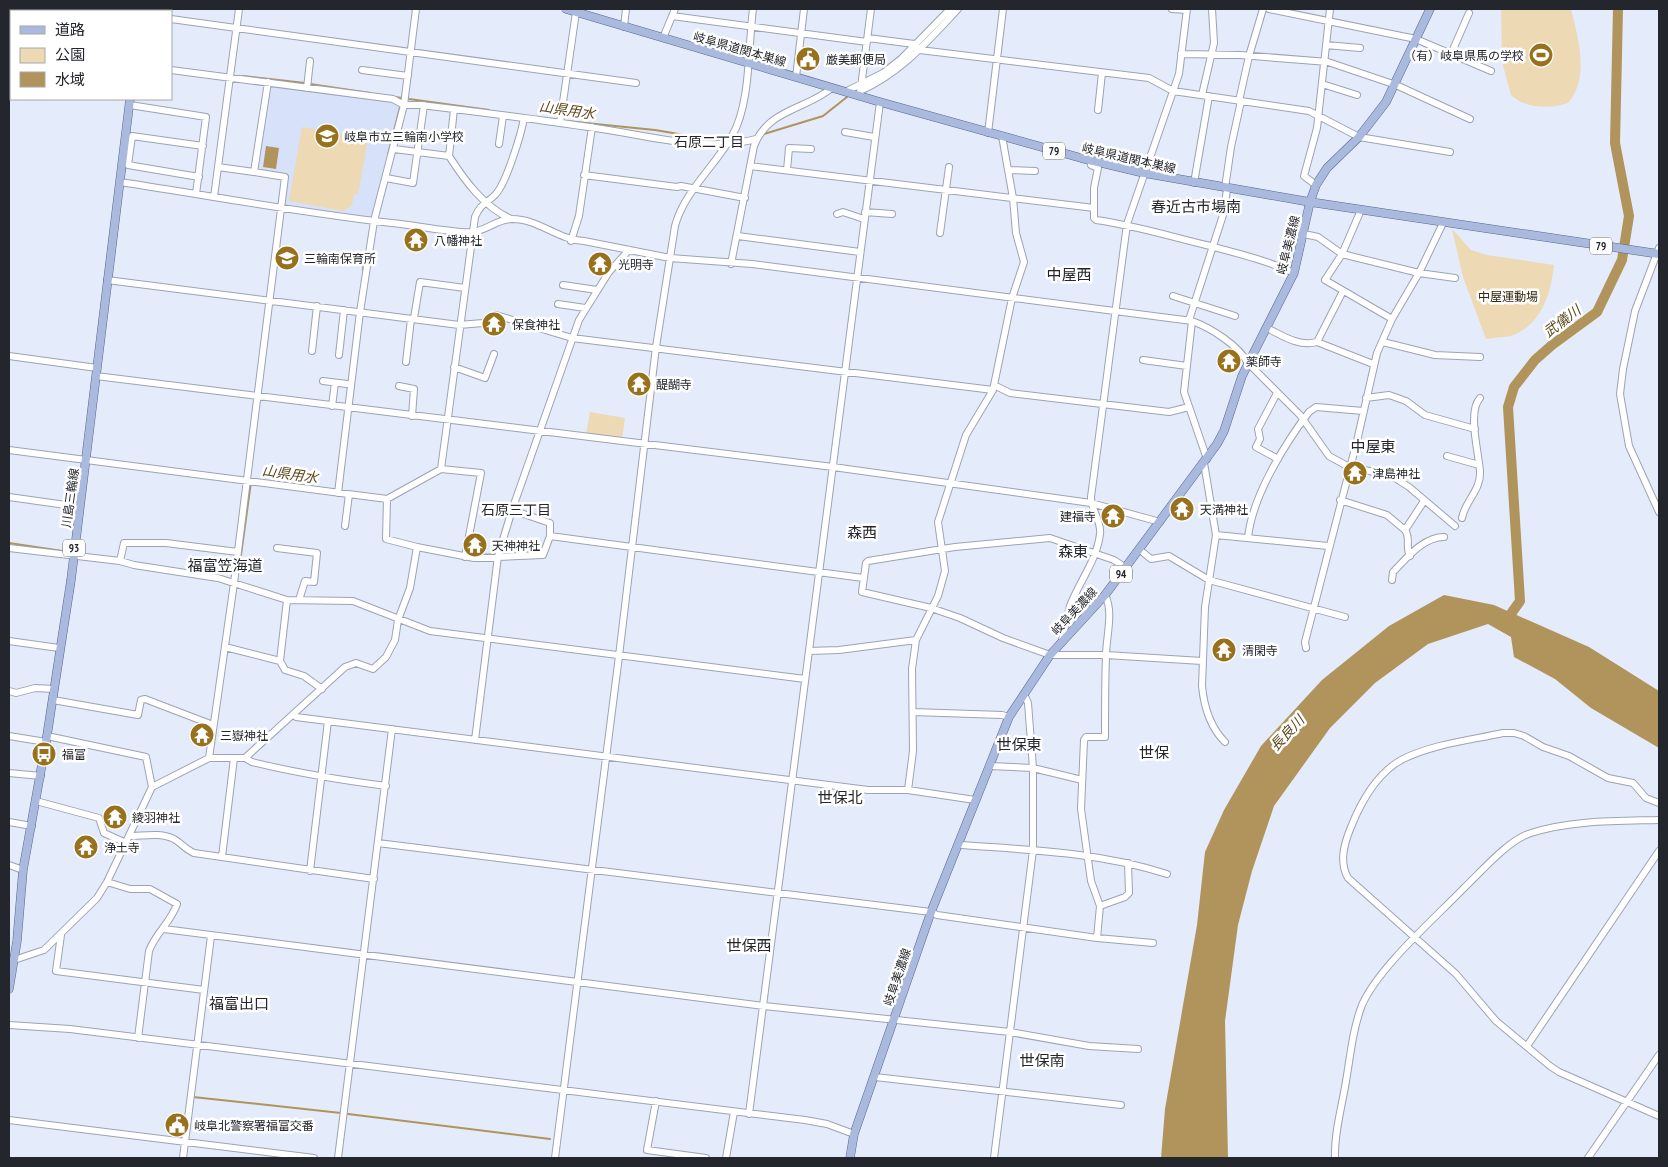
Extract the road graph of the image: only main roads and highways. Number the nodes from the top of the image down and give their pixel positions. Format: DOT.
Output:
graph roads {
  1 [pos="566,9"];
  2 [pos="1430,9"];
  3 [pos="130,102"];
  4 [pos="1310,202"];
  5 [pos="1656,253"];
  6 [pos="12,958"];
  7 [pos="9,989"];
  8 [pos="850,1158"];
  1 -- 4 [label="main road, 岐阜県道関本巣線 / 79"];
  2 -- 4 [label="main road, 岐阜美濃線 / 94"];
  3 -- 6 [label="main road, 川島三輪線 / 93"];
  4 -- 5 [label="main road, 岐阜県道関本巣線 / 79"];
  4 -- 8 [label="main road, 岐阜美濃線 / 94"];
  6 -- 7 [label="main road, 川島三輪線 / 93"];
}
